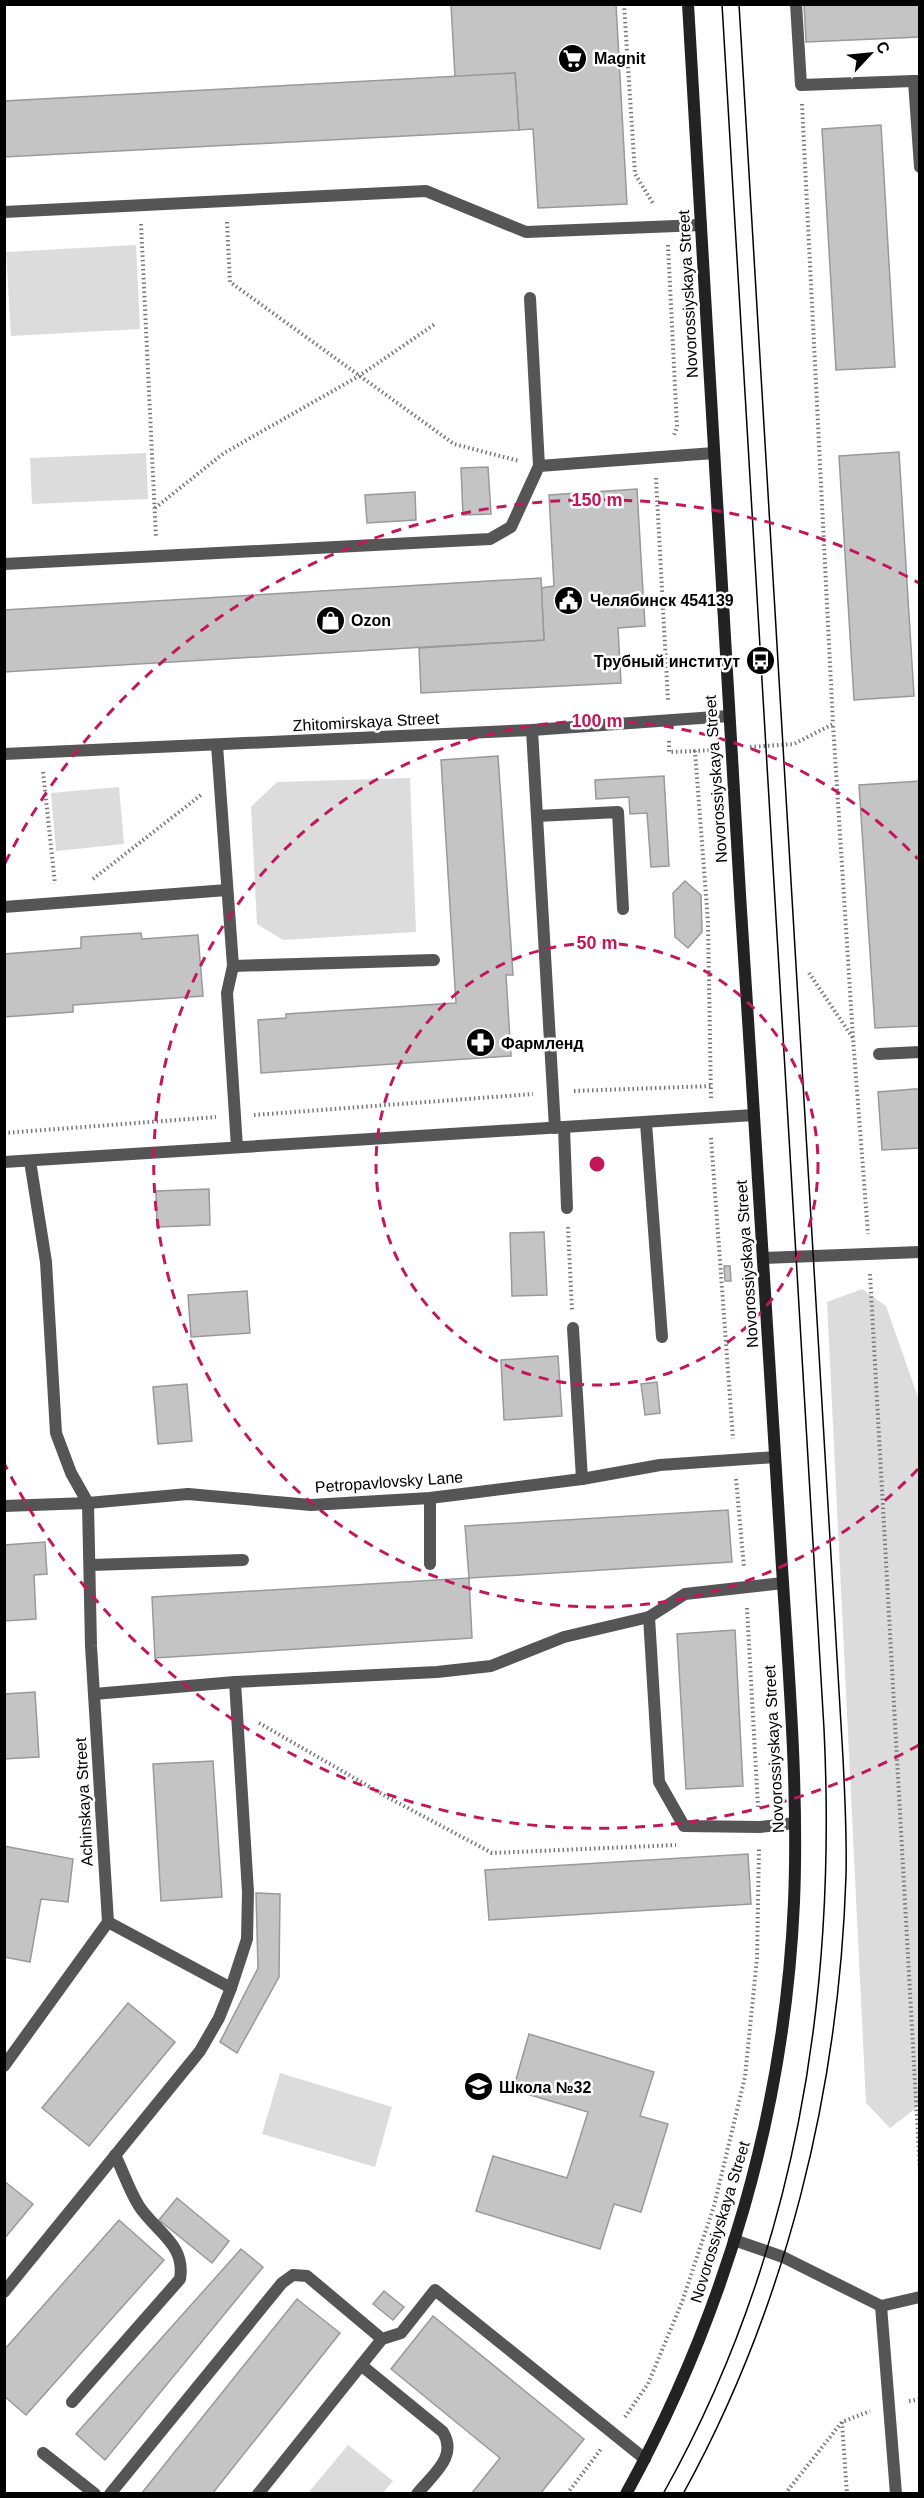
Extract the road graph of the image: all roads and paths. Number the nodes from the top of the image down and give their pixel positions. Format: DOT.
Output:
graph roads {
  1 [pos="624,4"];
  2 [pos="688,4"];
  3 [pos="796,4"];
  4 [pos="917,81"];
  5 [pos="801,85"];
  6 [pos="920,167"];
  7 [pos="226,201"];
  8 [pos="140,205"];
  9 [pos="4,212"];
  10 [pos="701,225"];
  11 [pos="667,228"];
  12 [pos="530,298"];
  13 [pos="435,324"];
  14 [pos="359,376"];
  15 [pos="714,453"];
  16 [pos="665,456"];
  17 [pos="539,466"];
  18 [pos="155,509"];
  19 [pos="157,556"];
  20 [pos="4,564"];
  21 [pos="729,716"];
  22 [pos="669,720"];
  23 [pos="833,724"];
  24 [pos="532,730"];
  25 [pos="217,745"];
  26 [pos="695,751"];
  27 [pos="41,753"];
  28 [pos="4,754"];
  29 [pos="220,781"];
  30 [pos="537,816"];
  31 [pos="226,890"];
  32 [pos="60,902"];
  33 [pos="4,907"];
  34 [pos="623,909"];
  35 [pos="434,960"];
  36 [pos="233,966"];
  37 [pos="809,973"];
  38 [pos="920,1052"];
  39 [pos="879,1054"];
  40 [pos="711,1086"];
  41 [pos="553,1092"];
  42 [pos="754,1115"];
  43 [pos="234,1116"];
  44 [pos="646,1123"];
  45 [pos="560,1128"];
  46 [pos="4,1133"];
  47 [pos="237,1147"];
  48 [pos="30,1161"];
  49 [pos="4,1162"];
  50 [pos="567,1208"];
  51 [pos="920,1252"];
  52 [pos="869,1255"];
  53 [pos="763,1258"];
  54 [pos="573,1328"];
  55 [pos="662,1337"];
  56 [pos="775,1457"];
  57 [pos="582,1479"];
  58 [pos="430,1498"];
  59 [pos="88,1503"];
  60 [pos="4,1506"];
  61 [pos="243,1560"];
  62 [pos="430,1564"];
  63 [pos="91,1565"];
  64 [pos="783,1583"];
  65 [pos="649,1617"];
  66 [pos="235,1682"];
  67 [pos="94,1694"];
  68 [pos="237,1711"];
  69 [pos="795,1824"];
  70 [pos="678,1845"];
  71 [pos="108,1922"];
  72 [pos="231,1988"];
  73 [pos="4,2066"];
  74 [pos="115,2155"];
  75 [pos="920,2172"];
  76 [pos="734,2240"];
  77 [pos="4,2292"];
  78 [pos="920,2297"];
  79 [pos="881,2306"];
  80 [pos="382,2339"];
  81 [pos="361,2365"];
  82 [pos="920,2399"];
  83 [pos="72,2402"];
  84 [pos="891,2402"];
  85 [pos="842,2422"];
  86 [pos="43,2453"];
  87 [pos="645,2459"];
  88 [pos="95,2493"];
  89 [pos="110,2493"];
  90 [pos="258,2493"];
  91 [pos="417,2493"];
  92 [pos="626,2493"];
  93 [pos="785,2493"];
  94 [pos="847,2493"];
  95 [pos="896,2493"];
  1 -- 11 [label="path"];
  2 -- 10 [label="main road, Novorossiyskaya Street"];
  3 -- 5 [label="street"];
  4 -- 5 [label="street"];
  4 -- 6 [label="street"];
  5 -- 23 [label="path"];
  7 -- 8 [label="street"];
  7 -- 11 [label="street"];
  7 -- 14 [label="path"];
  8 -- 9 [label="street"];
  8 -- 18 [label="path"];
  10 -- 11 [label="street"];
  10 -- 15 [label="main road, Novorossiyskaya Street"];
  11 -- 16 [label="path"];
  12 -- 17 [label="street"];
  13 -- 14 [label="path"];
  14 -- 17 [label="path"];
  14 -- 18 [label="path"];
  15 -- 16 [label="street"];
  15 -- 21 [label="main road, Novorossiyskaya Street"];
  16 -- 17 [label="street"];
  16 -- 22 [label="path"];
  17 -- 19 [label="street"];
  18 -- 19 [label="path"];
  19 -- 20 [label="street"];
  21 -- 22 [label="street, Zhitomirskaya Street"];
  21 -- 42 [label="main road, Novorossiyskaya Street"];
  22 -- 24 [label="street, Zhitomirskaya Street"];
  22 -- 26 [label="path"];
  24 -- 25 [label="street, Zhitomirskaya Street"];
  24 -- 30 [label="street"];
  25 -- 27 [label="street, Zhitomirskaya Street"];
  25 -- 29 [label="street"];
  27 -- 28 [label="street, Zhitomirskaya Street"];
  27 -- 32 [label="path"];
  29 -- 31 [label="street"];
  29 -- 32 [label="path"];
  30 -- 34 [label="street"];
  30 -- 41 [label="street"];
  31 -- 32 [label="street"];
  31 -- 36 [label="street"];
  32 -- 33 [label="street"];
  35 -- 36 [label="street"];
  36 -- 43 [label="street"];
  37 -- 52 [label="path"];
  38 -- 39 [label="street"];
  40 -- 41 [label="path"];
  41 -- 43 [label="path"];
  41 -- 45 [label="street"];
  42 -- 44 [label="street"];
  42 -- 53 [label="main road, Novorossiyskaya Street"];
  43 -- 46 [label="path"];
  43 -- 47 [label="street"];
  44 -- 45 [label="street"];
  44 -- 55 [label="street"];
  45 -- 47 [label="street"];
  45 -- 50 [label="street"];
  47 -- 48 [label="street"];
  48 -- 49 [label="street"];
  48 -- 59 [label="street"];
  50 -- 54 [label="path"];
  51 -- 52 [label="street"];
  52 -- 53 [label="street"];
  52 -- 75 [label="path"];
  53 -- 56 [label="main road, Novorossiyskaya Street"];
  54 -- 57 [label="street"];
  56 -- 57 [label="street, Petropavlovsky Lane"];
  56 -- 64 [label="main road, Novorossiyskaya Street"];
  57 -- 58 [label="street, Petropavlovsky Lane"];
  58 -- 59 [label="street, Petropavlovsky Lane"];
  58 -- 62 [label="street"];
  59 -- 60 [label="street, Petropavlovsky Lane"];
  59 -- 63 [label="street, Achinskaya Street"];
  61 -- 63 [label="street"];
  63 -- 67 [label="street, Achinskaya Street"];
  64 -- 65 [label="street"];
  64 -- 69 [label="main road, Novorossiyskaya Street"];
  65 -- 66 [label="street"];
  65 -- 69 [label="street"];
  66 -- 67 [label="street"];
  66 -- 68 [label="street"];
  67 -- 71 [label="street, Achinskaya Street"];
  68 -- 70 [label="path"];
  68 -- 72 [label="street"];
  69 -- 76 [label="main road, Novorossiyskaya Street"];
  71 -- 72 [label="street"];
  71 -- 73 [label="street"];
  72 -- 74 [label="street"];
  74 -- 77 [label="street"];
  74 -- 83 [label="street"];
  76 -- 79 [label="street"];
  76 -- 87 [label="main road, Novorossiyskaya Street"];
  78 -- 79 [label="street"];
  79 -- 84 [label="street"];
  80 -- 81 [label="street"];
  80 -- 87 [label="street"];
  80 -- 89 [label="street"];
  81 -- 90 [label="street"];
  81 -- 91 [label="street"];
  82 -- 84 [label="path"];
  84 -- 85 [label="path"];
  84 -- 95 [label="street"];
  85 -- 93 [label="path"];
  85 -- 94 [label="path"];
  86 -- 88 [label="street"];
  87 -- 92 [label="main road, Novorossiyskaya Street"];
}
